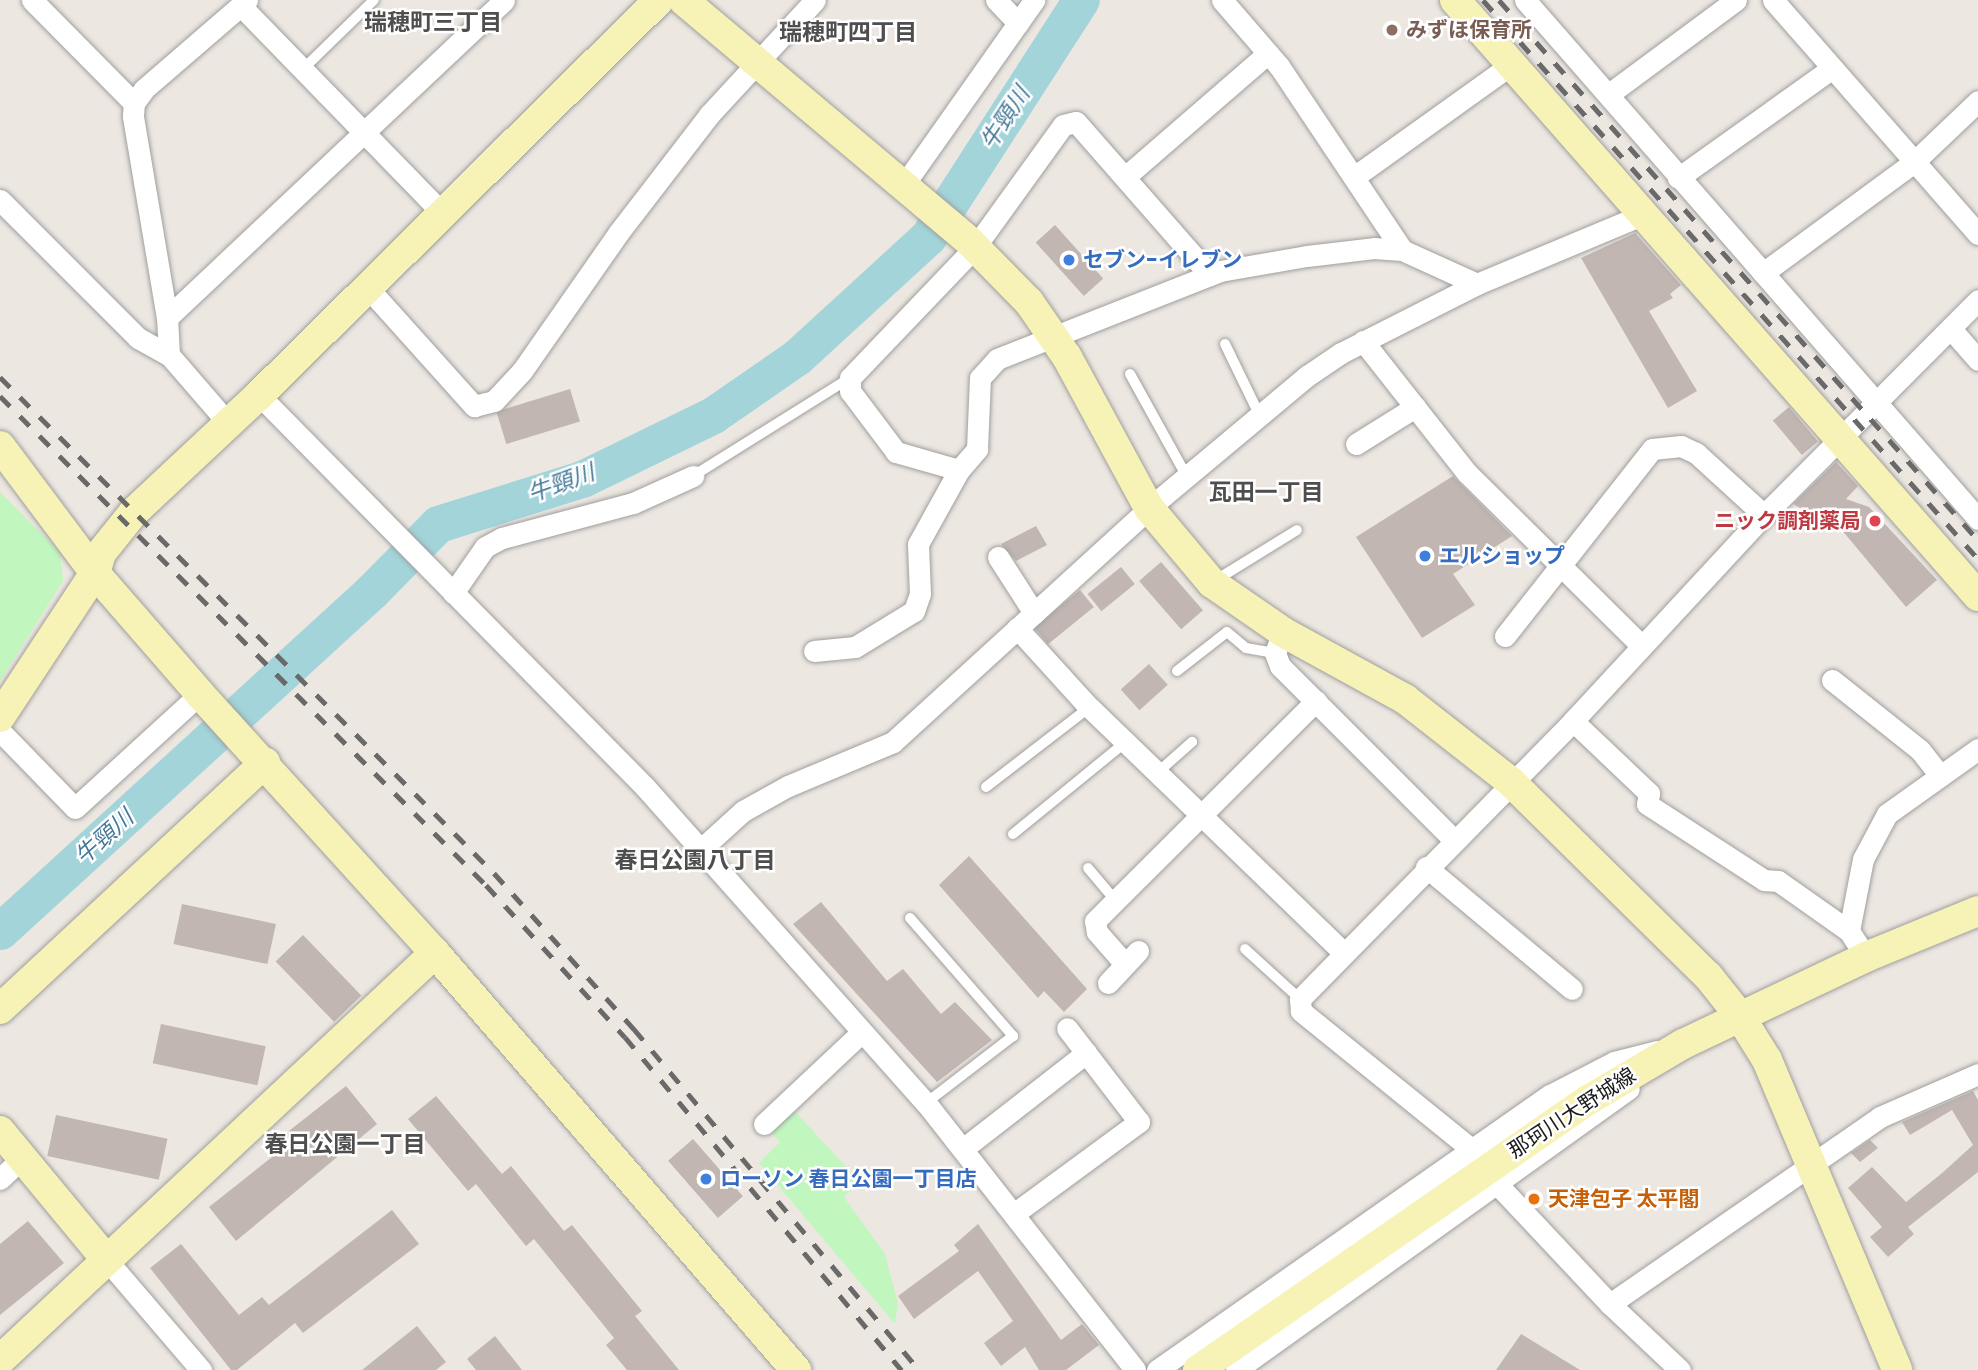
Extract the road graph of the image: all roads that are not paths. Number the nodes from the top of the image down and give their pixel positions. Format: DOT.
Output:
graph roads {
  1 [pos="32,0"];
  2 [pos="374,0"];
  3 [pos="504,0"];
  4 [pos="659,0"];
  5 [pos="683,0"];
  6 [pos="815,0"];
  7 [pos="996,0"];
  8 [pos="1034,0"];
  9 [pos="1222,0"];
  10 [pos="1455,0"];
  11 [pos="1736,0"];
  12 [pos="1773,0"];
  13 [pos="1528,1"];
  14 [pos="244,3"];
  15 [pos="1018,23"];
  16 [pos="1268,53"];
  17 [pos="755,61"];
  18 [pos="1512,64"];
  19 [pos="302,69"];
  20 [pos="1831,69"];
  21 [pos="1609,94"];
  22 [pos="1978,101"];
  23 [pos="134,103"];
  24 [pos="365,134"];
  25 [pos="1914,162"];
  26 [pos="1125,177"];
  27 [pos="1354,177"];
  28 [pos="1678,178"];
  29 [pos="903,186"];
  30 [pos="0,200"];
  31 [pos="443,214"];
  32 [pos="1642,215"];
  33 [pos="1978,234"];
  34 [pos="973,245"];
  35 [pos="1402,250"];
  36 [pos="1763,273"];
  37 [pos="1210,275"];
  38 [pos="1477,284"];
  39 [pos="368,288"];
  40 [pos="1978,300"];
  41 [pos="167,318"];
  42 [pos="1951,329"];
  43 [pos="1053,333"];
  44 [pos="1363,341"];
  45 [pos="1225,344"];
  46 [pos="169,355"];
  47 [pos="1978,360"];
  48 [pos="1130,374"];
  49 [pos="850,378"];
  50 [pos="259,395"];
  51 [pos="1876,403"];
  52 [pos="1415,407"];
  53 [pos="1260,416"];
  54 [pos="228,423"];
  55 [pos="1841,439"];
  56 [pos="1356,444"];
  57 [pos="0,446"];
  58 [pos="959,470"];
  59 [pos="693,475"];
  60 [pos="1186,477"];
  61 [pos="1149,508"];
  62 [pos="1764,515"];
  63 [pos="1978,519"];
  64 [pos="1297,530"];
  65 [pos="998,557"];
  66 [pos="1560,566"];
  67 [pos="95,573"];
  68 [pos="1212,583"];
  69 [pos="447,587"];
  70 [pos="1978,596"];
  71 [pos="1034,613"];
  72 [pos="1017,628"];
  73 [pos="1505,636"];
  74 [pos="1279,643"];
  75 [pos="1642,646"];
  76 [pos="814,651"];
  77 [pos="1177,671"];
  78 [pos="1832,680"];
  79 [pos="200,694"];
  80 [pos="1316,701"];
  81 [pos="1090,707"];
  82 [pos="0,717"];
  83 [pos="1573,721"];
  84 [pos="0,731"];
  85 [pos="1126,742"];
  86 [pos="1192,742"];
  87 [pos="1978,748"];
  88 [pos="265,763"];
  89 [pos="1157,772"];
  90 [pos="1940,776"];
  91 [pos="1511,782"];
  92 [pos="986,787"];
  93 [pos="1200,814"];
  94 [pos="1013,834"];
  95 [pos="1454,839"];
  96 [pos="700,850"];
  97 [pos="1426,867"];
  98 [pos="1088,868"];
  99 [pos="1115,900"];
  100 [pos="1978,911"];
  101 [pos="911,919"];
  102 [pos="1849,931"];
  103 [pos="1245,949"];
  104 [pos="1343,952"];
  105 [pos="435,953"];
  106 [pos="1866,957"];
  107 [pos="1108,983"];
  108 [pos="1572,989"];
  109 [pos="1300,999"];
  110 [pos="0,1009"];
  111 [pos="1740,1014"];
  112 [pos="1067,1028"];
  113 [pos="861,1033"];
  114 [pos="1684,1044"];
  115 [pos="1086,1053"];
  116 [pos="1978,1073"];
  117 [pos="926,1103"];
  118 [pos="764,1124"];
  119 [pos="0,1131"];
  120 [pos="964,1148"];
  121 [pos="1470,1148"];
  122 [pos="22,1158"];
  123 [pos="1813,1165"];
  124 [pos="0,1179"];
  125 [pos="1499,1186"];
  126 [pos="1015,1213"];
  127 [pos="105,1258"];
  128 [pos="1609,1304"];
  129 [pos="0,1360"];
  130 [pos="201,1370"];
  131 [pos="796,1370"];
  132 [pos="1135,1370"];
  133 [pos="1157,1370"];
  134 [pos="1198,1370"];
  135 [pos="1236,1370"];
  136 [pos="1681,1370"];
  137 [pos="1897,1370"];
  1 -- 23 [label="street"];
  2 -- 19 [label="lane"];
  3 -- 24 [label="street"];
  4 -- 31 [label="street"];
  5 -- 17 [label="street"];
  6 -- 17 [label="street"];
  7 -- 15 [label="street"];
  8 -- 15 [label="street"];
  9 -- 16 [label="street"];
  10 -- 18 [label="street"];
  11 -- 21 [label="street"];
  12 -- 20 [label="street"];
  13 -- 21 [label="street"];
  14 -- 19 [label="street"];
  14 -- 23 [label="street"];
  15 -- 29 [label="street"];
  16 -- 26 [label="street"];
  16 -- 27 [label="street"];
  17 -- 29 [label="street"];
  17 -- 39 [label="street"];
  18 -- 27 [label="street"];
  18 -- 32 [label="street"];
  19 -- 24 [label="street"];
  20 -- 25 [label="street"];
  20 -- 28 [label="street"];
  21 -- 28 [label="street"];
  22 -- 25 [label="street"];
  23 -- 41 [label="street"];
  24 -- 31 [label="street"];
  24 -- 41 [label="street"];
  25 -- 33 [label="street"];
  25 -- 36 [label="street"];
  26 -- 34 [label="street"];
  26 -- 37 [label="street"];
  27 -- 35 [label="street"];
  28 -- 36 [label="street"];
  29 -- 34 [label="street"];
  30 -- 46 [label="street"];
  31 -- 39 [label="street"];
  32 -- 38 [label="street"];
  32 -- 55 [label="street"];
  34 -- 43 [label="street"];
  34 -- 49 [label="street"];
  35 -- 37 [label="street"];
  35 -- 38 [label="street"];
  36 -- 51 [label="street"];
  37 -- 43 [label="street"];
  38 -- 44 [label="street"];
  39 -- 50 [label="street"];
  40 -- 42 [label="street"];
  41 -- 46 [label="street"];
  42 -- 47 [label="street"];
  42 -- 51 [label="street"];
  43 -- 58 [label="street"];
  43 -- 61 [label="street"];
  44 -- 52 [label="street"];
  44 -- 53 [label="street"];
  45 -- 53 [label="lane"];
  46 -- 54 [label="street"];
  48 -- 60 [label="lane"];
  49 -- 58 [label="street"];
  49 -- 59 [label="lane"];
  50 -- 54 [label="street"];
  50 -- 69 [label="street"];
  51 -- 55 [label="street"];
  51 -- 63 [label="street"];
  52 -- 56 [label="street"];
  52 -- 66 [label="street"];
  53 -- 60 [label="street"];
  54 -- 67 [label="street"];
  55 -- 62 [label="street"];
  55 -- 70 [label="street"];
  57 -- 67 [label="street"];
  58 -- 76 [label="street"];
  59 -- 69 [label="street"];
  60 -- 61 [label="street"];
  61 -- 68 [label="street"];
  61 -- 71 [label="street"];
  62 -- 66 [label="street"];
  62 -- 75 [label="street"];
  64 -- 68 [label="lane"];
  65 -- 71 [label="street"];
  66 -- 73 [label="street"];
  66 -- 75 [label="street"];
  67 -- 79 [label="street"];
  67 -- 82 [label="street"];
  68 -- 74 [label="street"];
  69 -- 96 [label="street"];
  71 -- 72 [label="street"];
  72 -- 81 [label="street"];
  72 -- 96 [label="street"];
  74 -- 77 [label="lane"];
  74 -- 80 [label="street"];
  74 -- 91 [label="street"];
  75 -- 83 [label="street"];
  78 -- 90 [label="street"];
  79 -- 84 [label="street"];
  79 -- 88 [label="street"];
  80 -- 93 [label="street"];
  80 -- 95 [label="street"];
  81 -- 85 [label="street"];
  81 -- 92 [label="lane"];
  83 -- 91 [label="street"];
  83 -- 102 [label="street"];
  85 -- 89 [label="street"];
  85 -- 94 [label="lane"];
  86 -- 89 [label="lane"];
  87 -- 90 [label="street"];
  88 -- 105 [label="street"];
  88 -- 110 [label="street"];
  89 -- 93 [label="street"];
  90 -- 102 [label="street"];
  91 -- 95 [label="street"];
  91 -- 111 [label="street"];
  93 -- 99 [label="street"];
  93 -- 104 [label="street"];
  95 -- 97 [label="street"];
  96 -- 113 [label="street"];
  97 -- 104 [label="street"];
  97 -- 108 [label="street"];
  98 -- 99 [label="lane"];
  99 -- 107 [label="street"];
  100 -- 106 [label="street, 那珂川大野城線"];
  101 -- 117 [label="lane"];
  102 -- 106 [label="street"];
  103 -- 109 [label="lane"];
  104 -- 109 [label="street"];
  105 -- 127 [label="street"];
  105 -- 131 [label="street"];
  106 -- 111 [label="street, 那珂川大野城線"];
  109 -- 121 [label="street"];
  111 -- 114 [label="street, 那珂川大野城線"];
  111 -- 123 [label="street"];
  112 -- 115 [label="street"];
  113 -- 117 [label="street"];
  113 -- 118 [label="street"];
  114 -- 121 [label="street"];
  114 -- 125 [label="street"];
  114 -- 134 [label="street, 那珂川大野城線"];
  115 -- 120 [label="street"];
  115 -- 126 [label="street"];
  116 -- 123 [label="street"];
  117 -- 120 [label="street"];
  119 -- 122 [label="street"];
  120 -- 126 [label="street"];
  121 -- 133 [label="street"];
  122 -- 124 [label="street"];
  122 -- 127 [label="street"];
  123 -- 128 [label="street"];
  123 -- 137 [label="street"];
  125 -- 128 [label="street"];
  125 -- 135 [label="street"];
  126 -- 132 [label="street"];
  127 -- 129 [label="street"];
  127 -- 130 [label="street"];
  128 -- 136 [label="street"];
}
